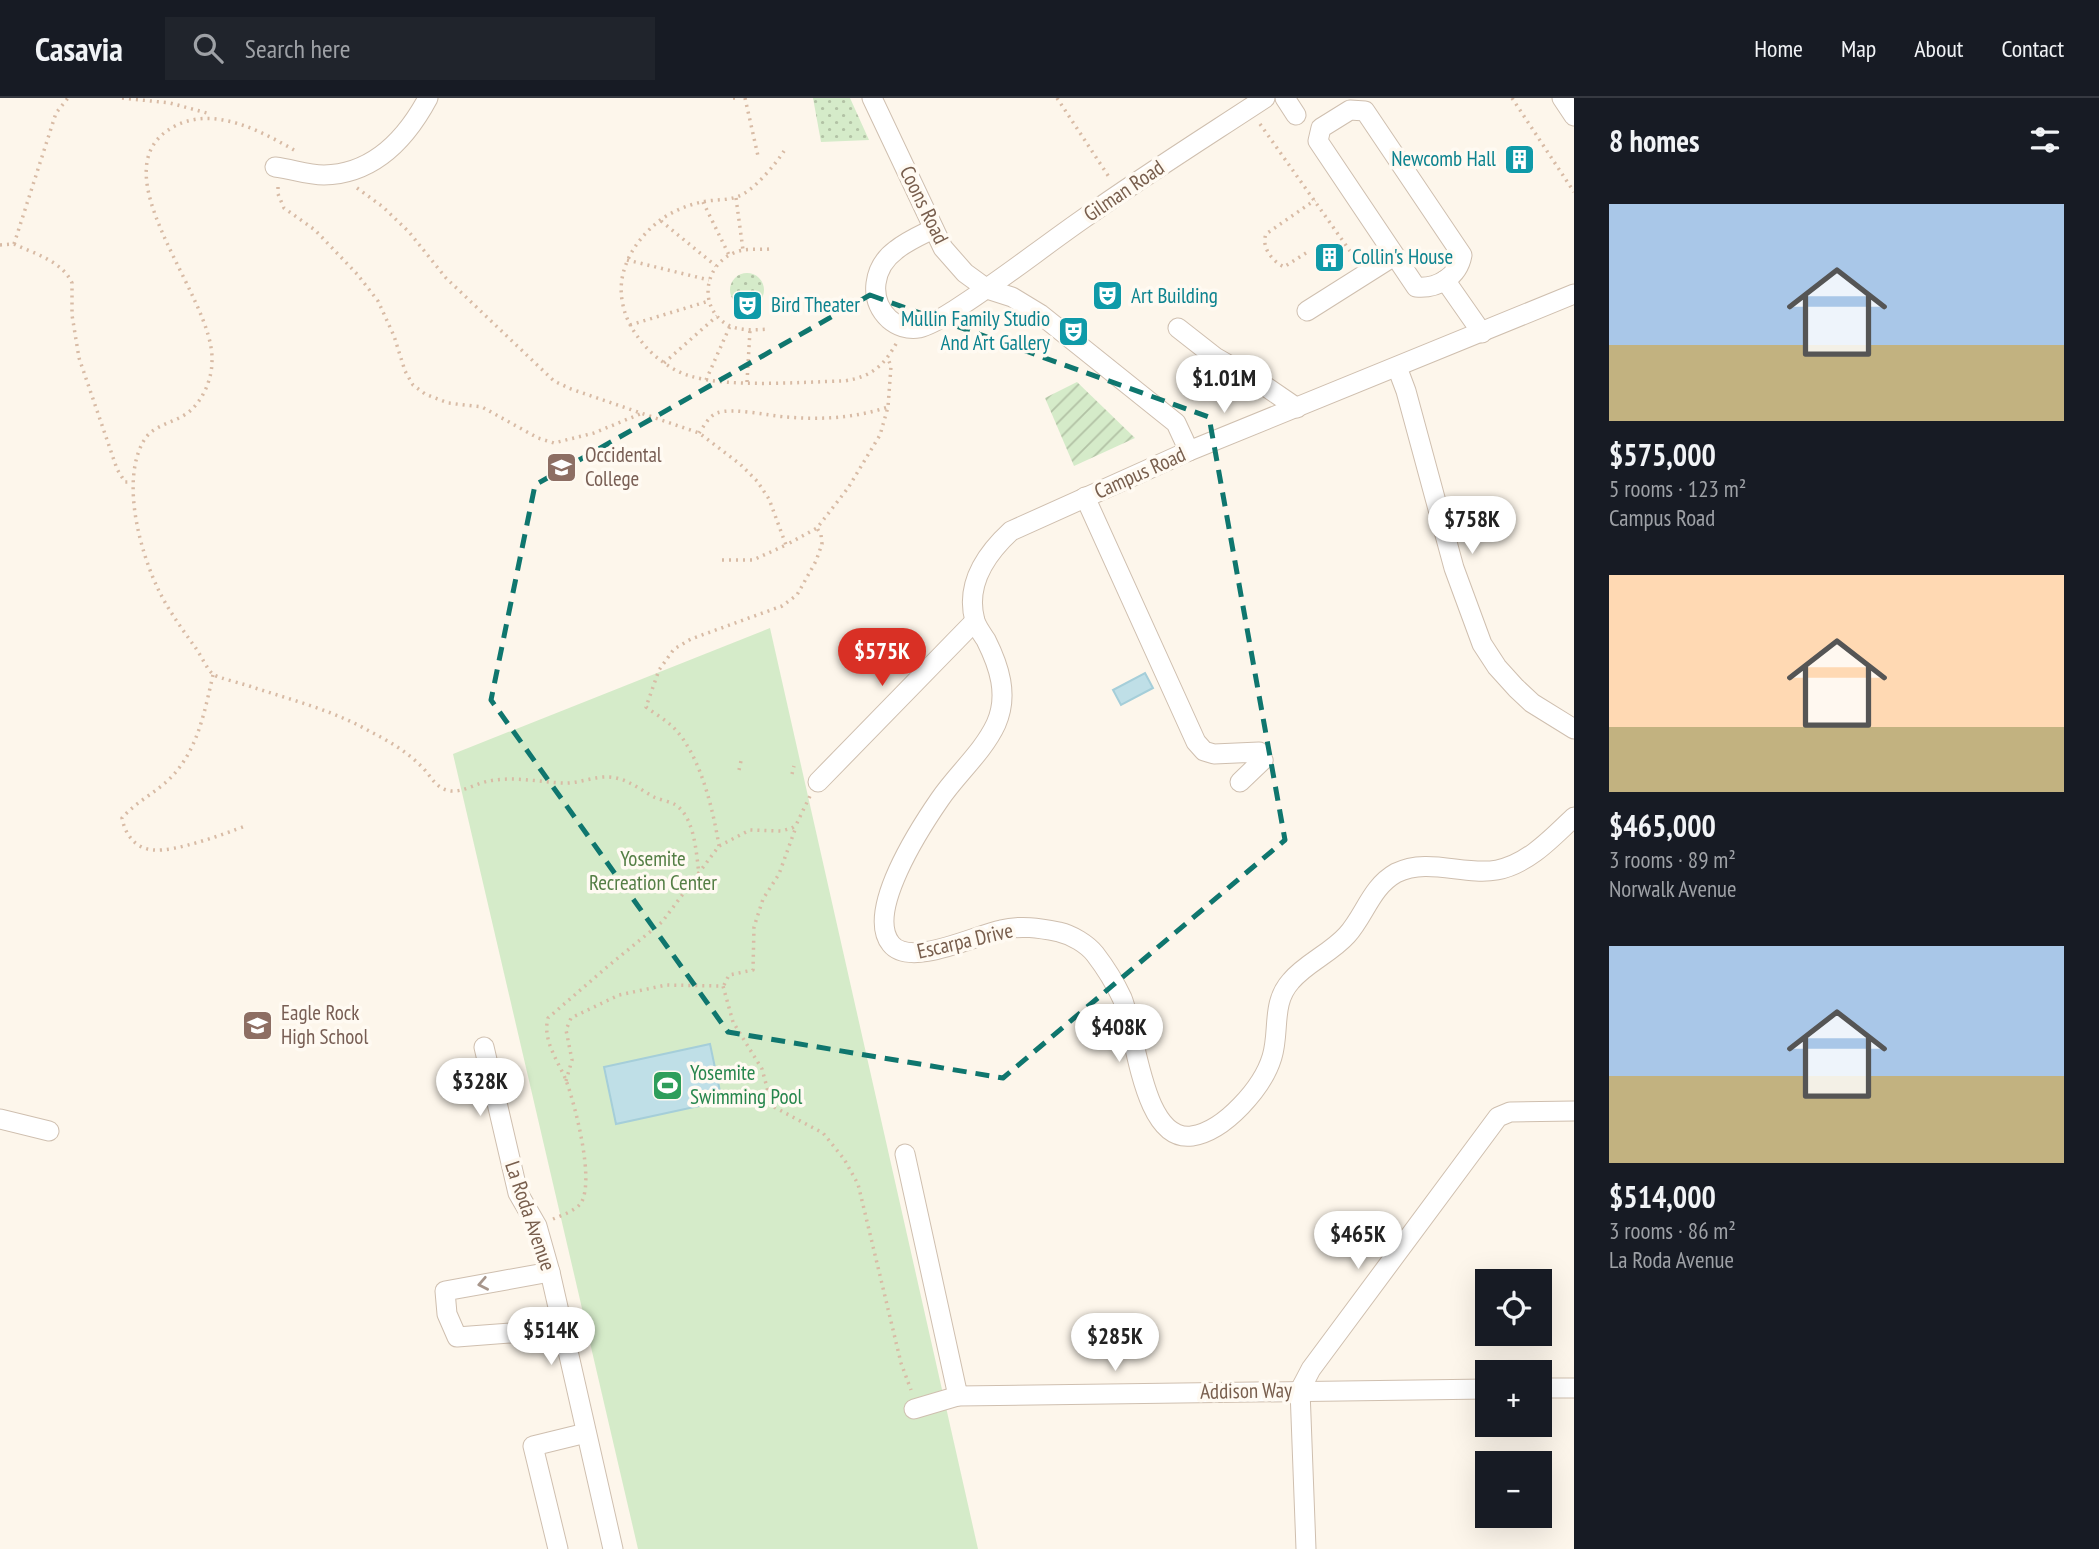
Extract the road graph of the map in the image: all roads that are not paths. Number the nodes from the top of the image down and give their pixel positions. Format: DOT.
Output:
graph roads {
  1 [pos="428,98"];
  2 [pos="872,98"];
  3 [pos="1285,98"];
  4 [pos="1562,98"];
  5 [pos="1253,103"];
  6 [pos="1296,115"];
  7 [pos="1574,116"];
  8 [pos="278,168"];
  9 [pos="933,229"];
  10 [pos="1394,256"];
  11 [pos="1445,280"];
  12 [pos="987,289"];
  13 [pos="1574,294"];
  14 [pos="1307,311"];
  15 [pos="1178,328"];
  16 [pos="1482,332"];
  17 [pos="1396,367"];
  18 [pos="1297,408"];
  19 [pos="1189,451"];
  20 [pos="1085,497"];
  21 [pos="975,621"];
  22 [pos="1574,729"];
  23 [pos="818,782"];
  24 [pos="1240,782"];
  25 [pos="1574,817"];
  26 [pos="484,1047"];
  27 [pos="1574,1111"];
  28 [pos="0,1119"];
  29 [pos="49,1131"];
  30 [pos="905,1154"];
  31 [pos="550,1272"];
  32 [pos="563,1329"];
  33 [pos="1475,1388"];
  34 [pos="1552,1388"];
  35 [pos="1574,1388"];
  36 [pos="1300,1390"];
  37 [pos="957,1396"];
  38 [pos="914,1409"];
  39 [pos="586,1433"];
  40 [pos="558,1549"];
  41 [pos="613,1549"];
  42 [pos="1306,1549"];
  1 -- 8 [label="street"];
  2 -- 9 [label="street, Coons Road"];
  3 -- 6 [label="street"];
  4 -- 7 [label="street"];
  5 -- 12 [label="street, Gilman Road"];
  9 -- 12 [label="street, Coons Road"];
  9 -- 12 [label="street, Gilman Road"];
  10 -- 11 [label="street"];
  10 -- 11 [label="street"];
  10 -- 14 [label="street"];
  11 -- 16 [label="street"];
  12 -- 19 [label="street, Coons Road"];
  13 -- 16 [label="street, Campus Road"];
  15 -- 18 [label="street"];
  16 -- 17 [label="street, Campus Road"];
  17 -- 18 [label="street, Campus Road"];
  17 -- 22 [label="street"];
  18 -- 19 [label="street, Campus Road"];
  19 -- 20 [label="street, Campus Road"];
  20 -- 21 [label="street, Campus Road"];
  20 -- 24 [label="street"];
  21 -- 23 [label="street"];
  21 -- 25 [label="street, Escarpa Drive"];
  26 -- 31 [label="street, La Roda Avenue"];
  27 -- 36 [label="street"];
  28 -- 29 [label="street"];
  30 -- 37 [label="street"];
  31 -- 32 [label="street, La Roda Avenue"];
  31 -- 32 [label="street, one-way"];
  32 -- 39 [label="street, La Roda Avenue"];
  33 -- 36 [label="street, Addison Way"];
  34 -- 35 [label="street"];
  36 -- 37 [label="street, Addison Way"];
  36 -- 42 [label="street"];
  37 -- 38 [label="street, Addison Way"];
  39 -- 40 [label="street"];
  39 -- 41 [label="street, La Roda Avenue"];
}
